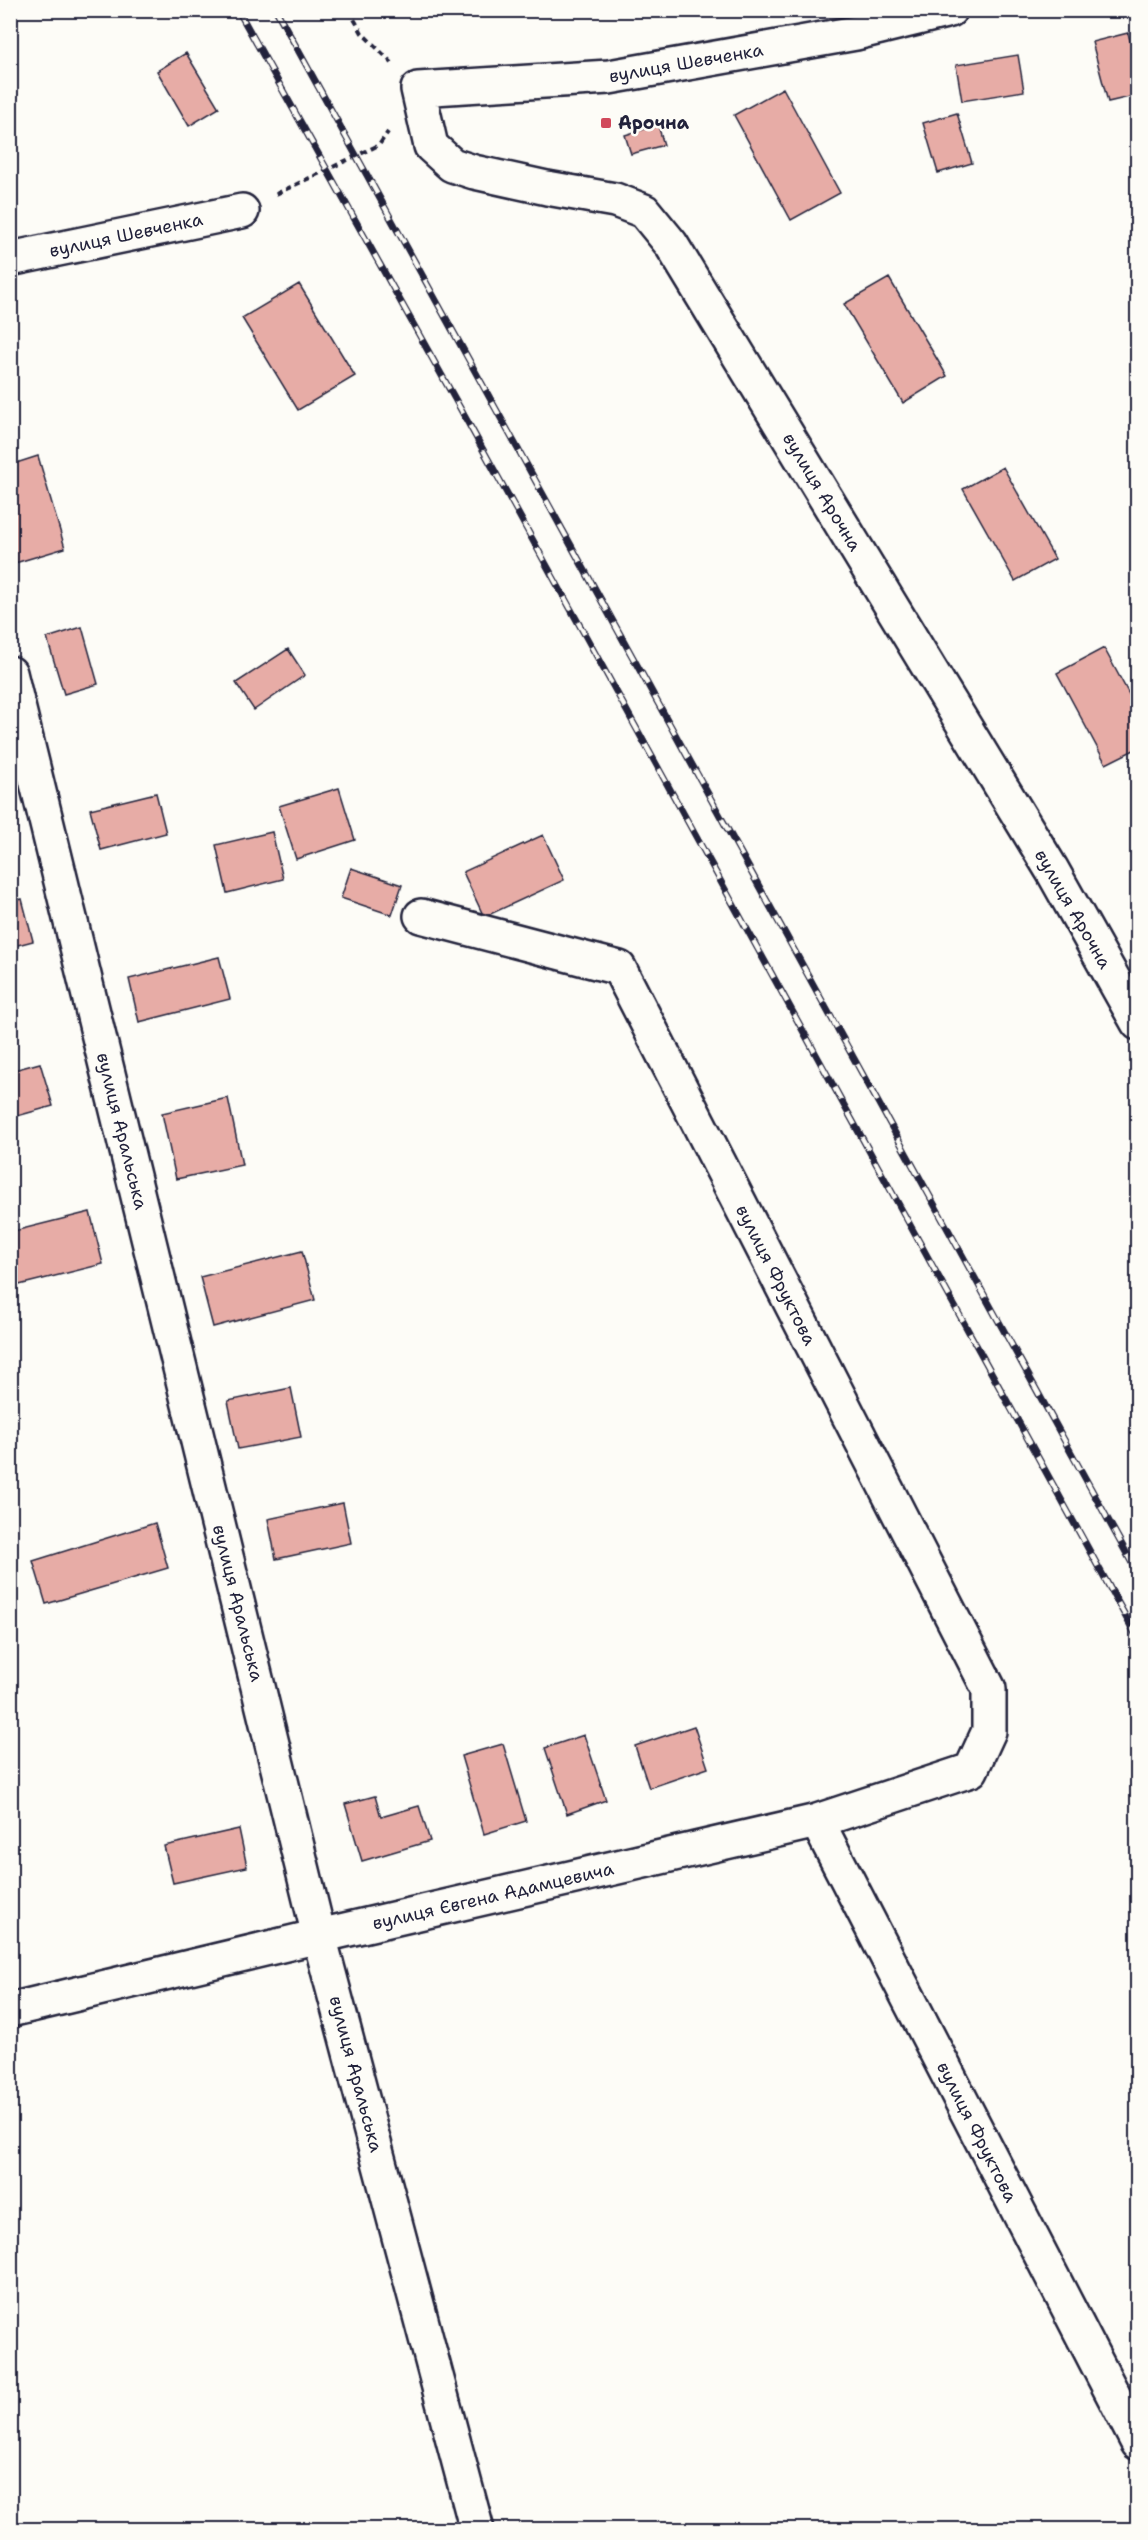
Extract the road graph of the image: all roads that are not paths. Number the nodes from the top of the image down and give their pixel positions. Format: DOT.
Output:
graph roads {
  1 [pos="950,10"];
  2 [pos="851,22"];
  3 [pos="418,89"];
  4 [pos="242,211"];
  5 [pos="10,259"];
  6 [pos="10,674"];
  7 [pos="421,916"];
  8 [pos="1137,1023"];
  9 [pos="971,1770"];
  10 [pos="817,1821"];
  11 [pos="319,1936"];
  12 [pos="10,2010"];
  13 [pos="1137,2443"];
  14 [pos="477,2529"];
  1 -- 2 [label="street, вулиця Шевченка"];
  2 -- 3 [label="street, вулиця Шевченка"];
  3 -- 8 [label="street, вулиця Арочна"];
  4 -- 5 [label="street, вулиця Шевченка"];
  6 -- 11 [label="street, вулиця Аральська"];
  7 -- 9 [label="street, вулиця Фруктова"];
  9 -- 10 [label="street, вулиця Євгена Адамцевича"];
  10 -- 11 [label="street, вулиця Євгена Адамцевича"];
  10 -- 13 [label="street, вулиця Фруктова"];
  11 -- 12 [label="street, вулиця Євгена Адамцевича"];
  11 -- 14 [label="street, вулиця Аральська"];
}
